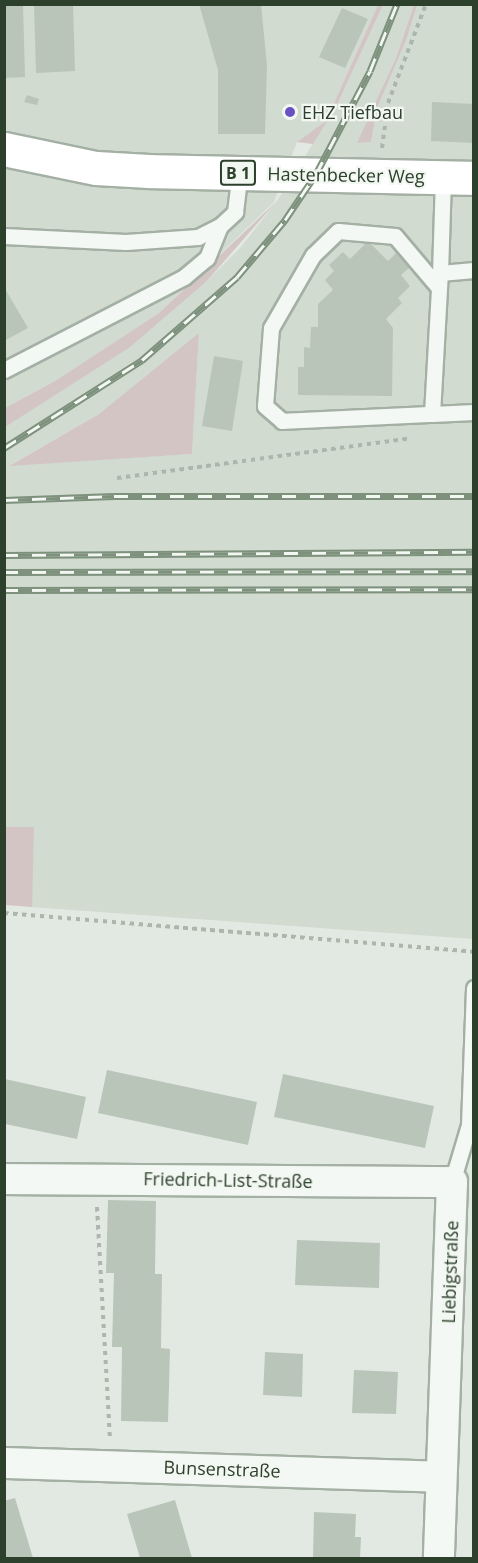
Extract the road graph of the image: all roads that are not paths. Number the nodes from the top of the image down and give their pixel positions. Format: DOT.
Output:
graph roads {
  1 [pos="4,149"];
  2 [pos="240,173"];
  3 [pos="458,178"];
  4 [pos="220,226"];
  5 [pos="4,236"];
  6 [pos="474,270"];
  7 [pos="440,280"];
  8 [pos="4,370"];
  9 [pos="474,412"];
  10 [pos="432,414"];
  11 [pos="474,988"];
  12 [pos="4,1179"];
  13 [pos="452,1182"];
  14 [pos="462,1285"];
  15 [pos="4,1463"];
  16 [pos="440,1477"];
  17 [pos="439,1558"];
  1 -- 2 [label="main road, Hastenbecker Weg / B 1"];
  2 -- 3 [label="main road, Hastenbecker Weg / B 1"];
  2 -- 4 [label="lane"];
  3 -- 7 [label="lane"];
  4 -- 5 [label="lane"];
  4 -- 8 [label="lane"];
  6 -- 7 [label="lane"];
  7 -- 10 [label="lane"];
  7 -- 10 [label="lane"];
  9 -- 10 [label="lane"];
  11 -- 13 [label="lane, Liebigstraße"];
  12 -- 13 [label="street, Friedrich-List-Straße"];
  13 -- 14 [label="street, Liebigstraße"];
  14 -- 16 [label="street, Liebigstraße"];
  15 -- 16 [label="street, Bunsenstraße"];
  16 -- 17 [label="street, Liebigstraße"];
}
